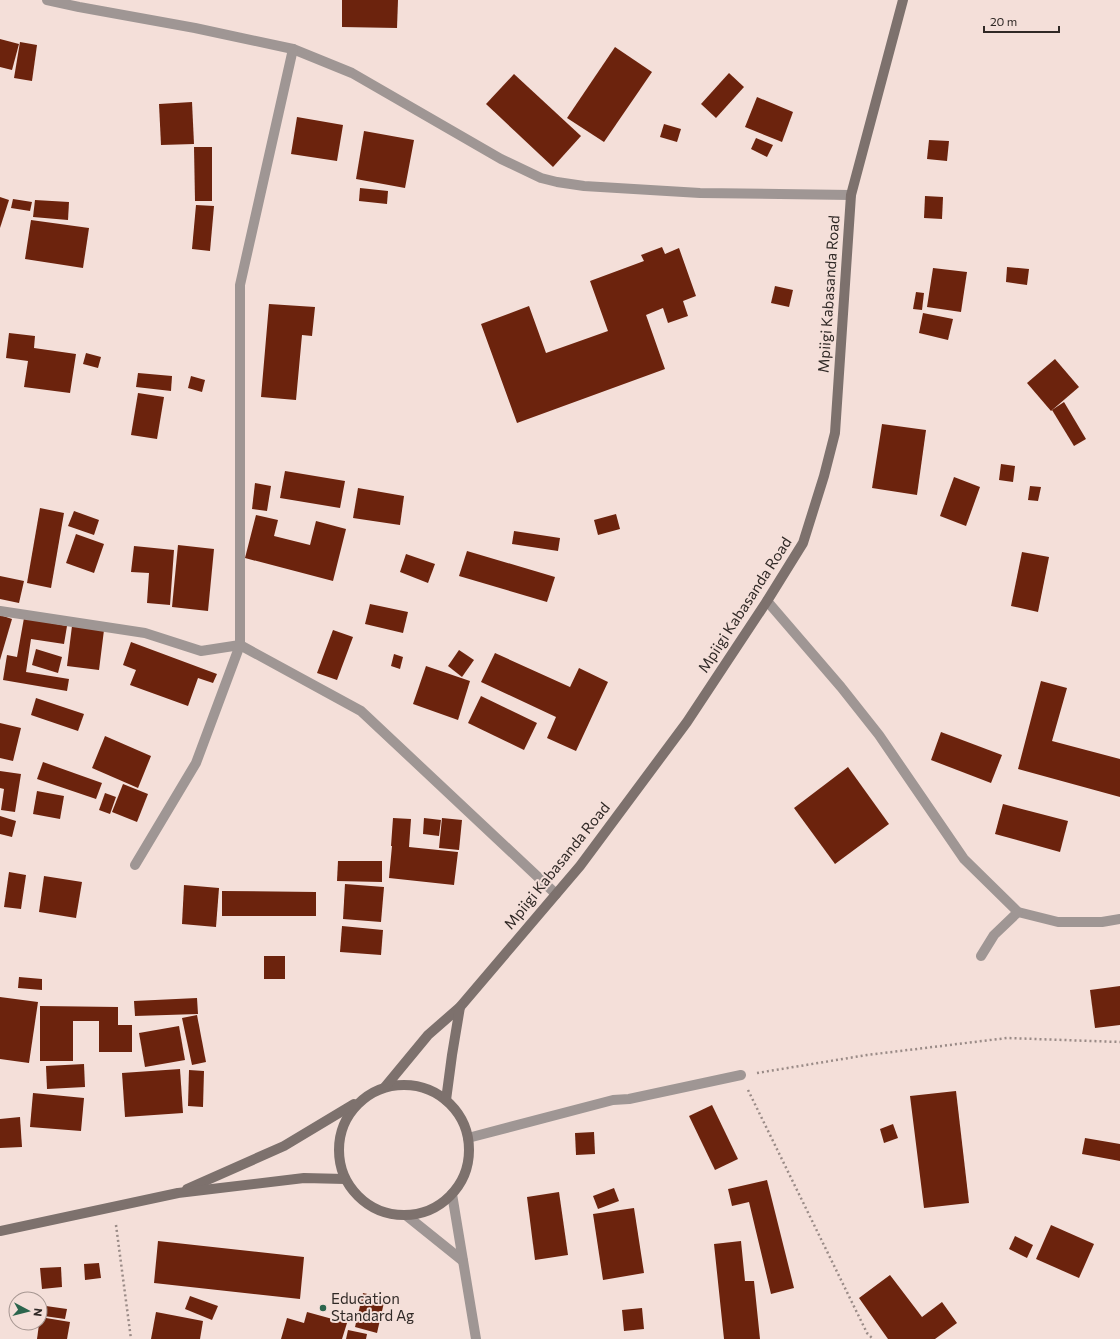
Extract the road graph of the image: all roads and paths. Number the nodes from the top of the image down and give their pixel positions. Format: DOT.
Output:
graph roads {
  1 [pos="47,0"];
  2 [pos="903,0"];
  3 [pos="293,48"];
  4 [pos="851,195"];
  5 [pos="767,601"];
  6 [pos="0,611"];
  7 [pos="240,645"];
  8 [pos="135,866"];
  9 [pos="556,894"];
  10 [pos="1018,912"];
  11 [pos="1120,919"];
  12 [pos="980,956"];
  13 [pos="460,1007"];
  14 [pos="1120,1042"];
  15 [pos="741,1075"];
  16 [pos="385,1087"];
  17 [pos="446,1100"];
  18 [pos="360,1101"];
  19 [pos="468,1138"];
  20 [pos="345,1179"];
  21 [pos="178,1193"];
  22 [pos="452,1194"];
  23 [pos="114,1206"];
  24 [pos="407,1216"];
  25 [pos="0,1231"];
  26 [pos="463,1261"];
  27 [pos="131,1339"];
  28 [pos="476,1339"];
  29 [pos="874,1339"];
  1 -- 3 [label="street"];
  2 -- 4 [label="main road, Mpiigi Kabasanda Road"];
  3 -- 4 [label="street"];
  3 -- 7 [label="street"];
  4 -- 5 [label="main road, Mpiigi Kabasanda Road"];
  5 -- 9 [label="main road, Mpiigi Kabasanda Road"];
  5 -- 10 [label="street"];
  6 -- 7 [label="street"];
  7 -- 8 [label="street"];
  7 -- 9 [label="street"];
  9 -- 13 [label="main road, Mpiigi Kabasanda Road"];
  10 -- 11 [label="street"];
  10 -- 12 [label="street"];
  13 -- 16 [label="main road, Mpiigi Kabasanda Road"];
  13 -- 17 [label="main road"];
  14 -- 15 [label="path"];
  15 -- 19 [label="street"];
  15 -- 29 [label="path"];
  16 -- 17 [label="main road"];
  16 -- 18 [label="main road"];
  17 -- 19 [label="main road"];
  18 -- 20 [label="main road"];
  18 -- 21 [label="main road"];
  19 -- 22 [label="main road"];
  20 -- 21 [label="main road"];
  20 -- 24 [label="main road"];
  21 -- 23 [label="main road"];
  22 -- 24 [label="main road"];
  22 -- 26 [label="street"];
  23 -- 25 [label="main road"];
  23 -- 27 [label="path"];
  24 -- 26 [label="street"];
  26 -- 28 [label="street"];
}
